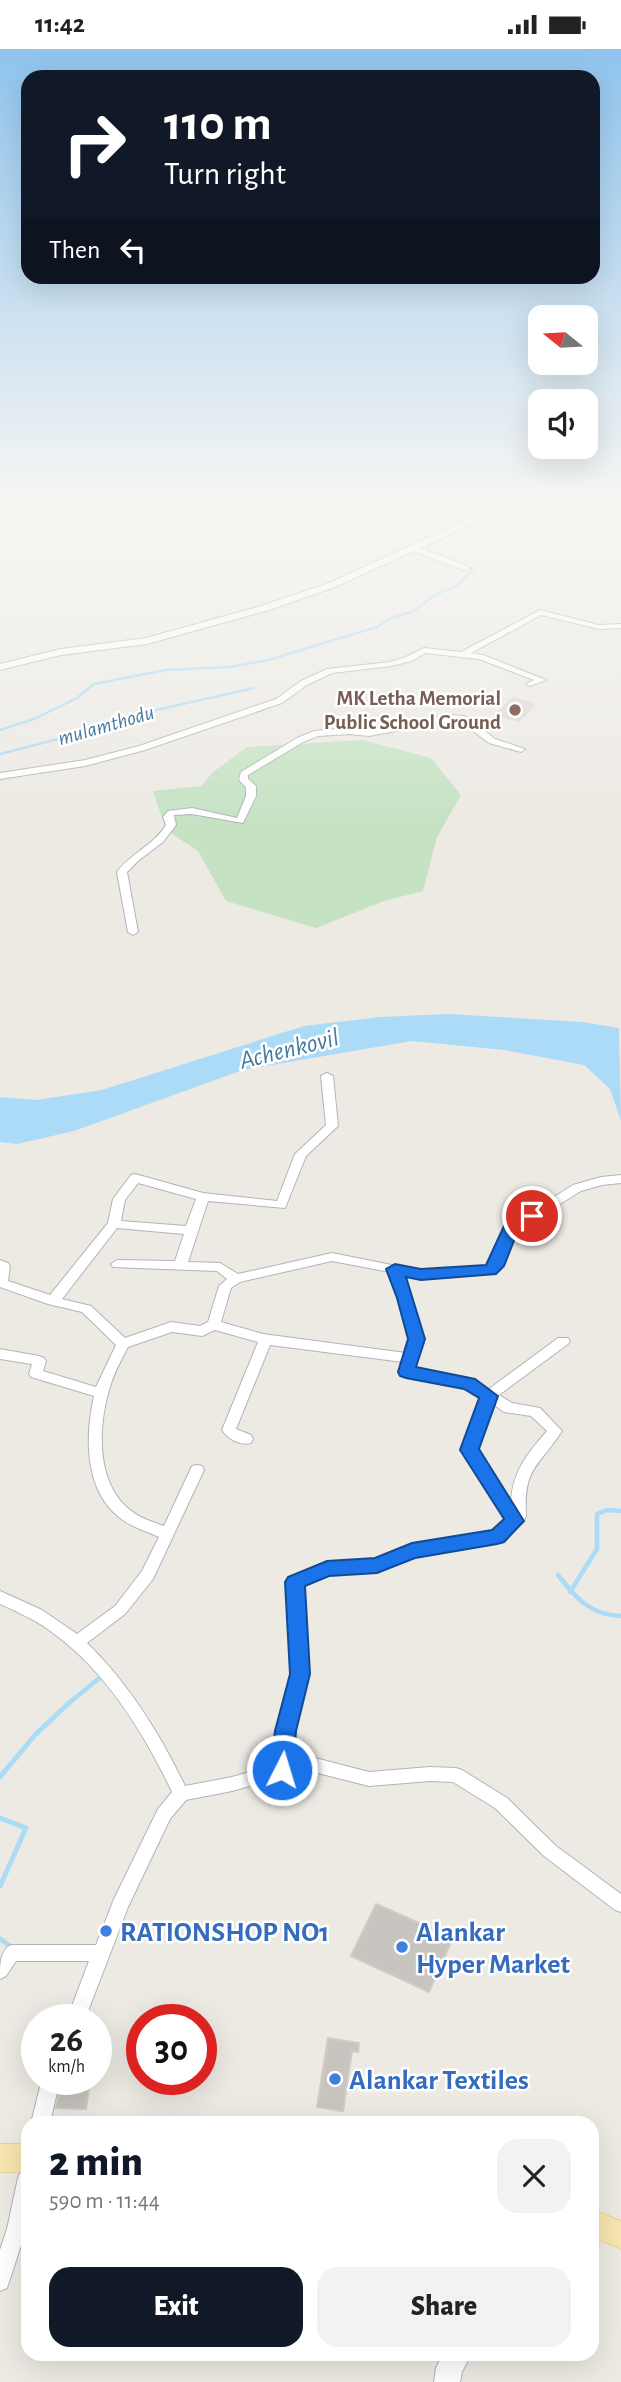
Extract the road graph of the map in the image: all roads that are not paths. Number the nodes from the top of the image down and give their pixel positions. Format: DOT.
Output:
graph roads {
  1 [pos="250,611"];
  2 [pos="621,626"];
  3 [pos="464,654"];
  4 [pos="0,667"];
  5 [pos="530,684"];
  6 [pos="521,749"];
  7 [pos="0,776"];
  8 [pos="133,932"];
  9 [pos="327,1076"];
  10 [pos="621,1179"];
  11 [pos="203,1197"];
  12 [pos="114,1224"];
  13 [pos="191,1231"];
  14 [pos="0,1264"];
  15 [pos="117,1264"];
  16 [pos="180,1266"];
  17 [pos="395,1269"];
  18 [pos="236,1279"];
  19 [pos="1,1284"];
  20 [pos="52,1301"];
  21 [pos="214,1325"];
  22 [pos="266,1339"];
  23 [pos="563,1341"];
  24 [pos="122,1344"];
  25 [pos="0,1354"];
  26 [pos="411,1358"];
  27 [pos="101,1393"];
  28 [pos="489,1396"];
  29 [pos="246,1439"];
  30 [pos="197,1470"];
  31 [pos="515,1521"];
  32 [pos="167,1534"];
  33 [pos="0,1597"];
  34 [pos="76,1643"];
  35 [pos="283,1757"];
  36 [pos="181,1794"];
  37 [pos="621,1904"];
  38 [pos="102,1953"];
  39 [pos="0,1970"];
  40 [pos="82,2004"];
  41 [pos="47,2095"];
  42 [pos="42,2116"];
  43 [pos="0,2158"];
  44 [pos="21,2158"];
  45 [pos="599,2226"];
  46 [pos="621,2235"];
  47 [pos="21,2236"];
  48 [pos="0,2281"];
  1 -- 4 [label="main road"];
  2 -- 3 [label="street"];
  3 -- 5 [label="street"];
  3 -- 7 [label="street"];
  6 -- 8 [label="street"];
  9 -- 11 [label="street"];
  10 -- 17 [label="street"];
  11 -- 12 [label="street"];
  11 -- 13 [label="street"];
  12 -- 13 [label="street"];
  12 -- 20 [label="street"];
  13 -- 16 [label="street"];
  14 -- 19 [label="street"];
  15 -- 16 [label="street"];
  16 -- 18 [label="street"];
  17 -- 18 [label="street"];
  17 -- 26 [label="street"];
  18 -- 21 [label="street"];
  19 -- 20 [label="street"];
  20 -- 24 [label="street"];
  21 -- 22 [label="street"];
  21 -- 24 [label="street"];
  22 -- 26 [label="street"];
  22 -- 29 [label="street"];
  23 -- 28 [label="street"];
  24 -- 27 [label="street"];
  25 -- 27 [label="street"];
  26 -- 28 [label="street"];
  27 -- 32 [label="street"];
  28 -- 31 [label="street"];
  28 -- 31 [label="street"];
  30 -- 32 [label="street"];
  31 -- 35 [label="street"];
  32 -- 34 [label="street"];
  33 -- 34 [label="street"];
  34 -- 36 [label="street"];
  35 -- 36 [label="street"];
  35 -- 37 [label="street"];
  36 -- 38 [label="street"];
  38 -- 39 [label="street"];
  38 -- 40 [label="street"];
  41 -- 42 [label="street"];
  43 -- 44 [label="main road"];
  45 -- 46 [label="main road"];
  47 -- 48 [label="street"];
}
